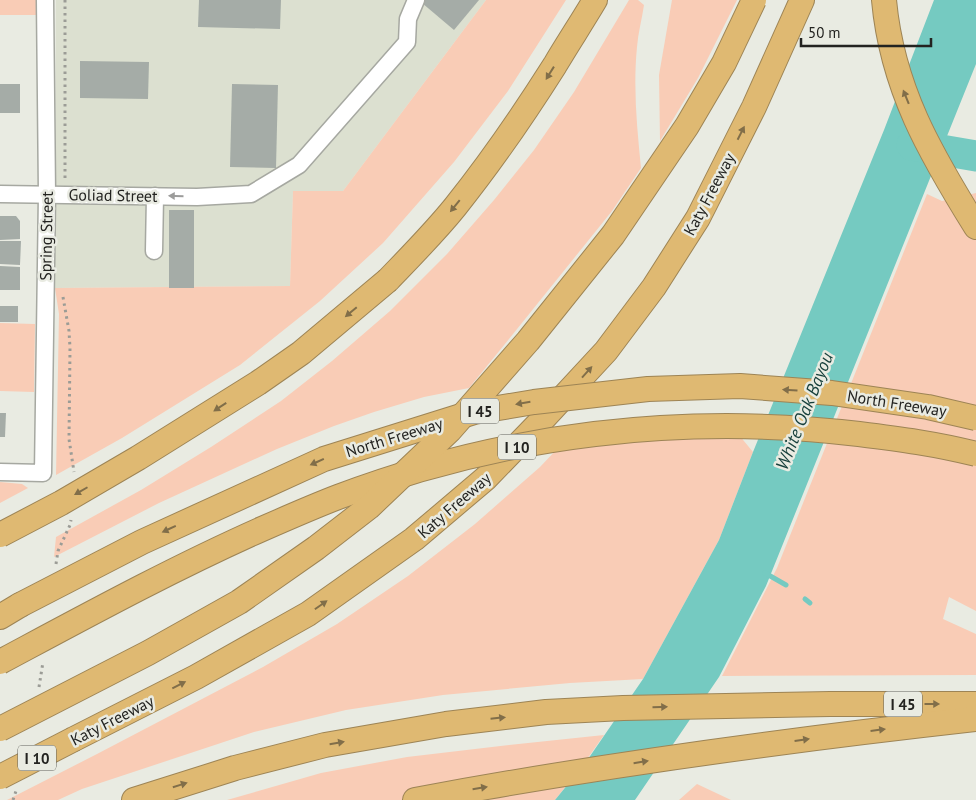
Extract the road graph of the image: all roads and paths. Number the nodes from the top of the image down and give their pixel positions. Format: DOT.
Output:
graph roads {
  1 [pos="45,0"];
  2 [pos="65,0"];
  3 [pos="416,0"];
  4 [pos="595,0"];
  5 [pos="754,0"];
  6 [pos="802,0"];
  7 [pos="884,0"];
  8 [pos="926,142"];
  9 [pos="65,185"];
  10 [pos="0,194"];
  11 [pos="46,194"];
  12 [pos="155,196"];
  13 [pos="976,208"];
  14 [pos="976,226"];
  15 [pos="154,251"];
  16 [pos="976,418"];
  17 [pos="976,454"];
  18 [pos="0,472"];
  19 [pos="0,535"];
  20 [pos="0,617"];
  21 [pos="0,662"];
  22 [pos="976,704"];
  23 [pos="976,719"];
  24 [pos="0,729"];
  25 [pos="0,777"];
  26 [pos="134,800"];
  27 [pos="415,800"];
  1 -- 11 [label="street, Spring Street"];
  2 -- 9 [label="path"];
  3 -- 12 [label="street, Goliad Street, one-way"];
  4 -- 19 [label="highway, one-way, bridge"];
  5 -- 24 [label="highway, bridge"];
  25 -- 6 [label="highway, Katy Freeway / I 10, one-way, bridge"];
  8 -- 7 [label="highway, one-way"];
  8 -- 13 [label="highway"];
  8 -- 14 [label="highway"];
  10 -- 11 [label="street, Goliad Street"];
  11 -- 12 [label="street, Goliad Street"];
  11 -- 18 [label="street, Spring Street"];
  12 -- 15 [label="street"];
  16 -- 20 [label="highway, North Freeway / I 45, one-way, bridge"];
  17 -- 21 [label="highway, bridge"];
  26 -- 22 [label="highway, I 45, one-way"];
  27 -- 23 [label="highway, one-way"];
}
